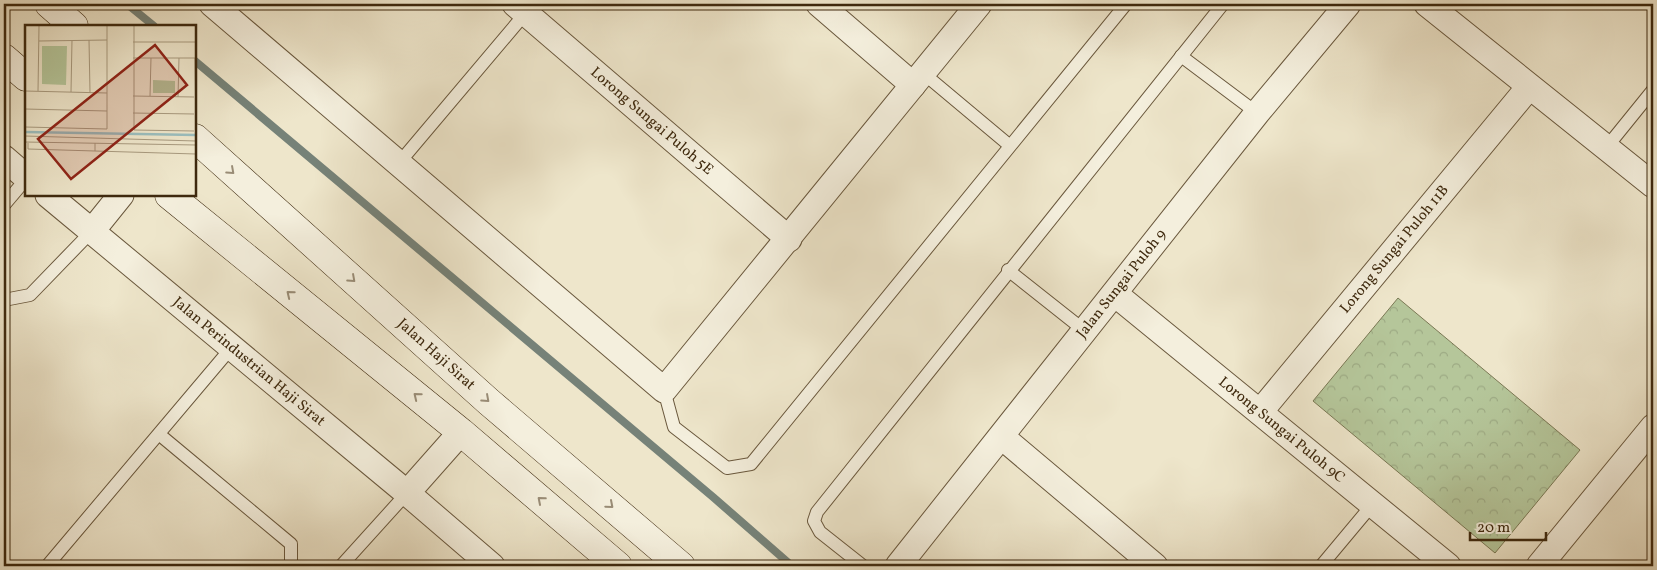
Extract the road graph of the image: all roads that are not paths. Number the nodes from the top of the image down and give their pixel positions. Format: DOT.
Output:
graph roads {
  1 [pos="49,4"];
  2 [pos="212,4"];
  3 [pos="818,4"];
  4 [pos="979,4"];
  5 [pos="1126,4"];
  6 [pos="1223,4"];
  7 [pos="1348,4"];
  8 [pos="1427,4"];
  9 [pos="525,7"];
  10 [pos="73,25"];
  11 [pos="1181,56"];
  12 [pos="4,58"];
  13 [pos="25,76"];
  14 [pos="918,79"];
  15 [pos="1529,87"];
  16 [pos="1653,90"];
  17 [pos="1257,113"];
  18 [pos="196,139"];
  19 [pos="1009,145"];
  20 [pos="1606,148"];
  21 [pos="4,158"];
  22 [pos="399,163"];
  23 [pos="25,177"];
  24 [pos="25,179"];
  25 [pos="1653,185"];
  26 [pos="49,196"];
  27 [pos="119,196"];
  28 [pos="169,196"];
  29 [pos="4,205"];
  30 [pos="92,231"];
  31 [pos="788,239"];
  32 [pos="1008,270"];
  33 [pos="1115,294"];
  34 [pos="4,300"];
  35 [pos="1085,331"];
  36 [pos="232,347"];
  37 [pos="664,390"];
  38 [pos="1260,412"];
  39 [pos="1653,427"];
  40 [pos="461,432"];
  41 [pos="160,435"];
  42 [pos="1002,437"];
  43 [pos="408,493"];
  44 [pos="1372,505"];
  45 [pos="345,565"];
  46 [pos="46,566"];
  47 [pos="291,566"];
  48 [pos="492,566"];
  49 [pos="618,566"];
  50 [pos="681,566"];
  51 [pos="863,566"];
  52 [pos="898,566"];
  53 [pos="1155,566"];
  54 [pos="1321,566"];
  55 [pos="1448,566"];
  56 [pos="1539,566"];
  1 -- 10 [label="main road"];
  2 -- 22 [label="street"];
  3 -- 14 [label="street"];
  4 -- 14 [label="street"];
  5 -- 19 [label="lane"];
  6 -- 11 [label="lane"];
  7 -- 17 [label="street, Jalan Sungai Puloh 9"];
  8 -- 15 [label="street"];
  9 -- 22 [label="lane"];
  9 -- 31 [label="street, Lorong Sungai Puloh 5E"];
  11 -- 17 [label="lane"];
  11 -- 32 [label="lane"];
  12 -- 13 [label="main road"];
  14 -- 19 [label="lane"];
  14 -- 31 [label="street"];
  15 -- 20 [label="street"];
  15 -- 38 [label="street, Lorong Sungai Puloh 11B"];
  16 -- 20 [label="lane"];
  17 -- 33 [label="street, Jalan Sungai Puloh 9"];
  18 -- 50 [label="main road, Jalan Haji Sirat, one-way"];
  19 -- 37 [label="lane"];
  20 -- 25 [label="street"];
  21 -- 23 [label="street"];
  22 -- 37 [label="street"];
  24 -- 29 [label="lane"];
  26 -- 30 [label="street, Jalan Perindustrian Haji Sirat"];
  27 -- 30 [label="street"];
  40 -- 28 [label="main road, one-way"];
  30 -- 34 [label="lane"];
  30 -- 36 [label="street, Jalan Perindustrian Haji Sirat"];
  31 -- 37 [label="street"];
  32 -- 35 [label="lane"];
  32 -- 51 [label="lane"];
  33 -- 35 [label="street, Jalan Sungai Puloh 9"];
  33 -- 38 [label="street, Lorong Sungai Puloh 9C"];
  35 -- 42 [label="street, Jalan Sungai Puloh 9"];
  36 -- 41 [label="lane"];
  36 -- 43 [label="street, Jalan Perindustrian Haji Sirat"];
  38 -- 44 [label="street, Lorong Sungai Puloh 9C"];
  39 -- 56 [label="street"];
  40 -- 43 [label="street"];
  49 -- 40 [label="main road, one-way"];
  41 -- 46 [label="lane"];
  41 -- 47 [label="lane"];
  42 -- 52 [label="street, Jalan Sungai Puloh 9"];
  42 -- 53 [label="street"];
  43 -- 45 [label="lane"];
  43 -- 48 [label="street, Jalan Perindustrian Haji Sirat"];
  44 -- 54 [label="lane"];
  44 -- 55 [label="street, Lorong Sungai Puloh 9C"];
}
